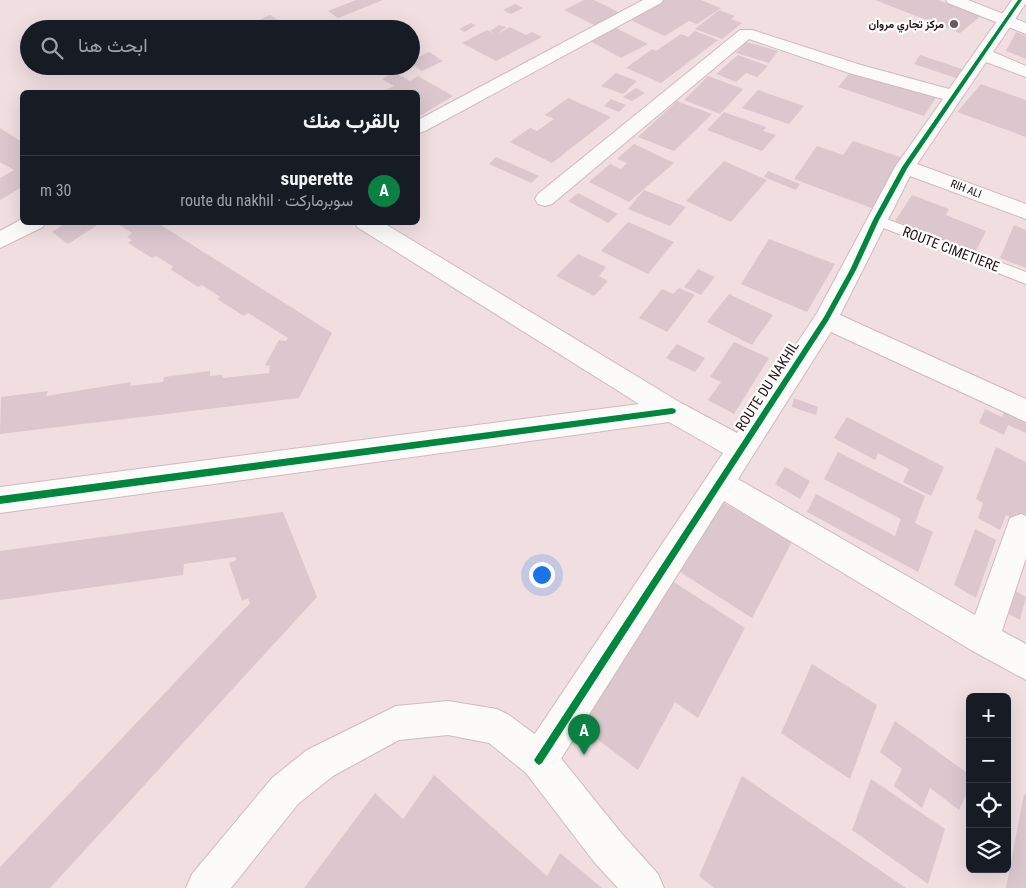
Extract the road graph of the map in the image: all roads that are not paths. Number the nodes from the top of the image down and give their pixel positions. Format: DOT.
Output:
graph roads {
  1 [pos="654,0"];
  2 [pos="954,0"];
  3 [pos="1020,0"];
  4 [pos="1016,25"];
  5 [pos="983,54"];
  6 [pos="1026,72"];
  7 [pos="954,96"];
  8 [pos="420,126"];
  9 [pos="905,167"];
  10 [pos="545,199"];
  11 [pos="1026,212"];
  12 [pos="876,220"];
  13 [pos="29,225"];
  14 [pos="371,225"];
  15 [pos="0,240"];
  16 [pos="1026,278"];
  17 [pos="826,319"];
  18 [pos="672,411"];
  19 [pos="1026,411"];
  20 [pos="740,449"];
  21 [pos="719,483"];
  22 [pos="0,500"];
  23 [pos="1021,528"];
  24 [pos="983,638"];
  25 [pos="1026,662"];
  26 [pos="539,760"];
  27 [pos="206,888"];
  28 [pos="644,888"];
  1 -- 8 [label="street"];
  2 -- 4 [label="street"];
  3 -- 4 [label="street, ROUTE DU NAKHIL"];
  4 -- 5 [label="street, ROUTE DU NAKHIL"];
  5 -- 6 [label="street"];
  5 -- 7 [label="street, ROUTE DU NAKHIL"];
  7 -- 9 [label="street, ROUTE DU NAKHIL"];
  7 -- 10 [label="street"];
  9 -- 11 [label="street, RIH ALI"];
  9 -- 12 [label="street, ROUTE DU NAKHIL"];
  12 -- 16 [label="lane, ROUTE CIMETIERE"];
  12 -- 17 [label="street, ROUTE DU NAKHIL"];
  13 -- 15 [label="street"];
  14 -- 18 [label="street"];
  17 -- 19 [label="street"];
  17 -- 20 [label="street, ROUTE DU NAKHIL"];
  18 -- 20 [label="street"];
  18 -- 22 [label="street"];
  20 -- 21 [label="street, ROUTE DU NAKHIL"];
  21 -- 24 [label="street"];
  21 -- 26 [label="street, ROUTE DU NAKHIL"];
  23 -- 24 [label="street"];
  24 -- 25 [label="street"];
  26 -- 27 [label="street"];
  26 -- 28 [label="street"];
}
